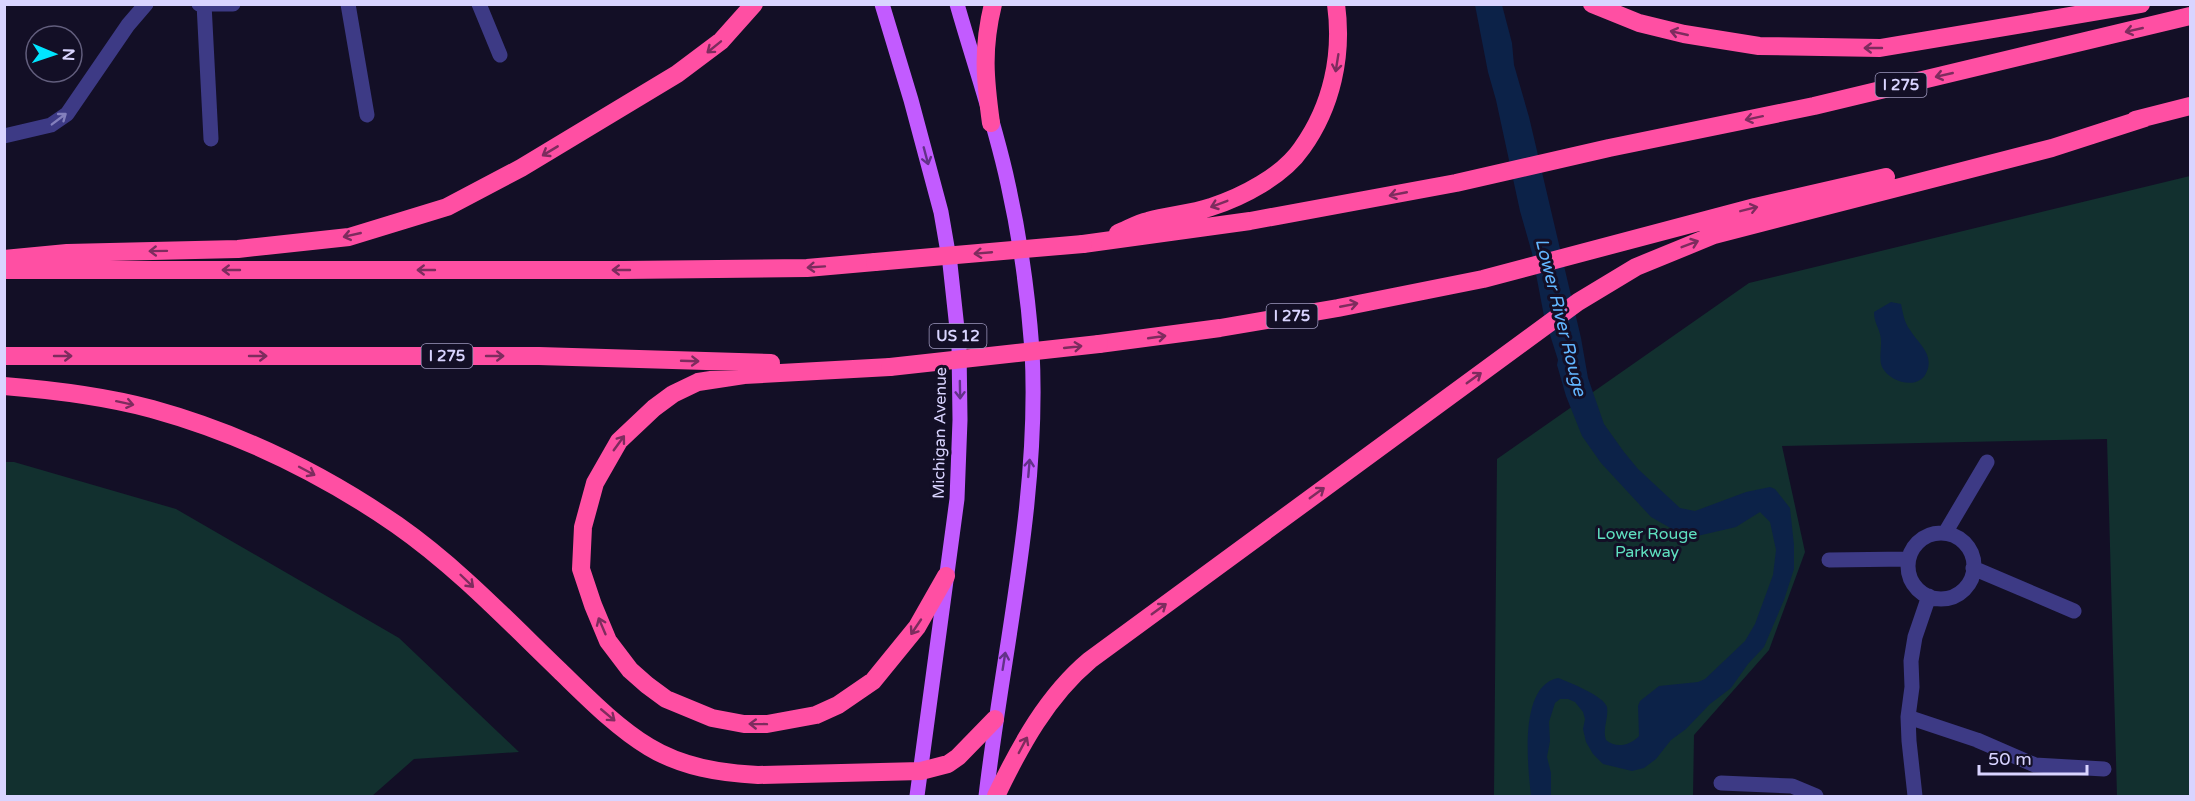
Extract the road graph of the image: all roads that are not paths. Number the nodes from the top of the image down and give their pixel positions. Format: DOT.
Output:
graph roads {
  1 [pos="146,4"];
  2 [pos="233,4"];
  3 [pos="348,4"];
  4 [pos="479,4"];
  5 [pos="754,4"];
  6 [pos="882,4"];
  7 [pos="957,4"];
  8 [pos="993,4"];
  9 [pos="1336,4"];
  10 [pos="1592,4"];
  11 [pos="2141,4"];
  12 [pos="202,5"];
  13 [pos="2190,16"];
  14 [pos="500,55"];
  15 [pos="2190,106"];
  16 [pos="367,115"];
  17 [pos="2145,118"];
  18 [pos="991,123"];
  19 [pos="4,136"];
  20 [pos="211,139"];
  21 [pos="1090,243"];
  22 [pos="4,259"];
  23 [pos="4,270"];
  24 [pos="4,356"];
  25 [pos="890,367"];
  26 [pos="4,386"];
  27 [pos="1987,462"];
  28 [pos="1945,533"];
  29 [pos="1908,559"];
  30 [pos="1829,560"];
  31 [pos="1973,568"];
  32 [pos="946,576"];
  33 [pos="1929,596"];
  34 [pos="2074,611"];
  35 [pos="1908,717"];
  36 [pos="995,719"];
  37 [pos="2104,769"];
  38 [pos="921,771"];
  39 [pos="1721,783"];
  40 [pos="917,796"];
  41 [pos="986,796"];
  42 [pos="996,796"];
  43 [pos="1816,796"];
  44 [pos="1915,796"];
  19 -- 1 [label="street, one-way"];
  2 -- 12 [label="street"];
  3 -- 16 [label="street"];
  4 -- 14 [label="street"];
  5 -- 22 [label="highway, one-way"];
  6 -- 32 [label="main road, Michigan Avenue / US 12, one-way"];
  7 -- 18 [label="main road"];
  8 -- 18 [label="highway"];
  9 -- 21 [label="highway, one-way"];
  11 -- 10 [label="highway, one-way"];
  12 -- 20 [label="street"];
  13 -- 21 [label="highway, I 275, one-way"];
  15 -- 17 [label="highway, I 275"];
  25 -- 17 [label="highway, I 275, one-way, bridge"];
  42 -- 17 [label="highway, one-way"];
  36 -- 18 [label="main road, one-way"];
  21 -- 23 [label="highway, I 275, one-way, bridge"];
  24 -- 25 [label="highway, I 275, one-way"];
  32 -- 25 [label="highway, one-way"];
  26 -- 38 [label="highway, one-way"];
  27 -- 28 [label="street"];
  28 -- 29 [label="street"];
  28 -- 31 [label="street"];
  29 -- 30 [label="street"];
  29 -- 33 [label="street"];
  31 -- 33 [label="street"];
  31 -- 34 [label="street"];
  32 -- 38 [label="main road, Michigan Avenue / US 12"];
  33 -- 35 [label="street"];
  35 -- 37 [label="street"];
  35 -- 44 [label="street"];
  36 -- 38 [label="highway"];
  36 -- 41 [label="main road"];
  38 -- 40 [label="main road, Michigan Avenue / US 12"];
  39 -- 43 [label="street"];
}
